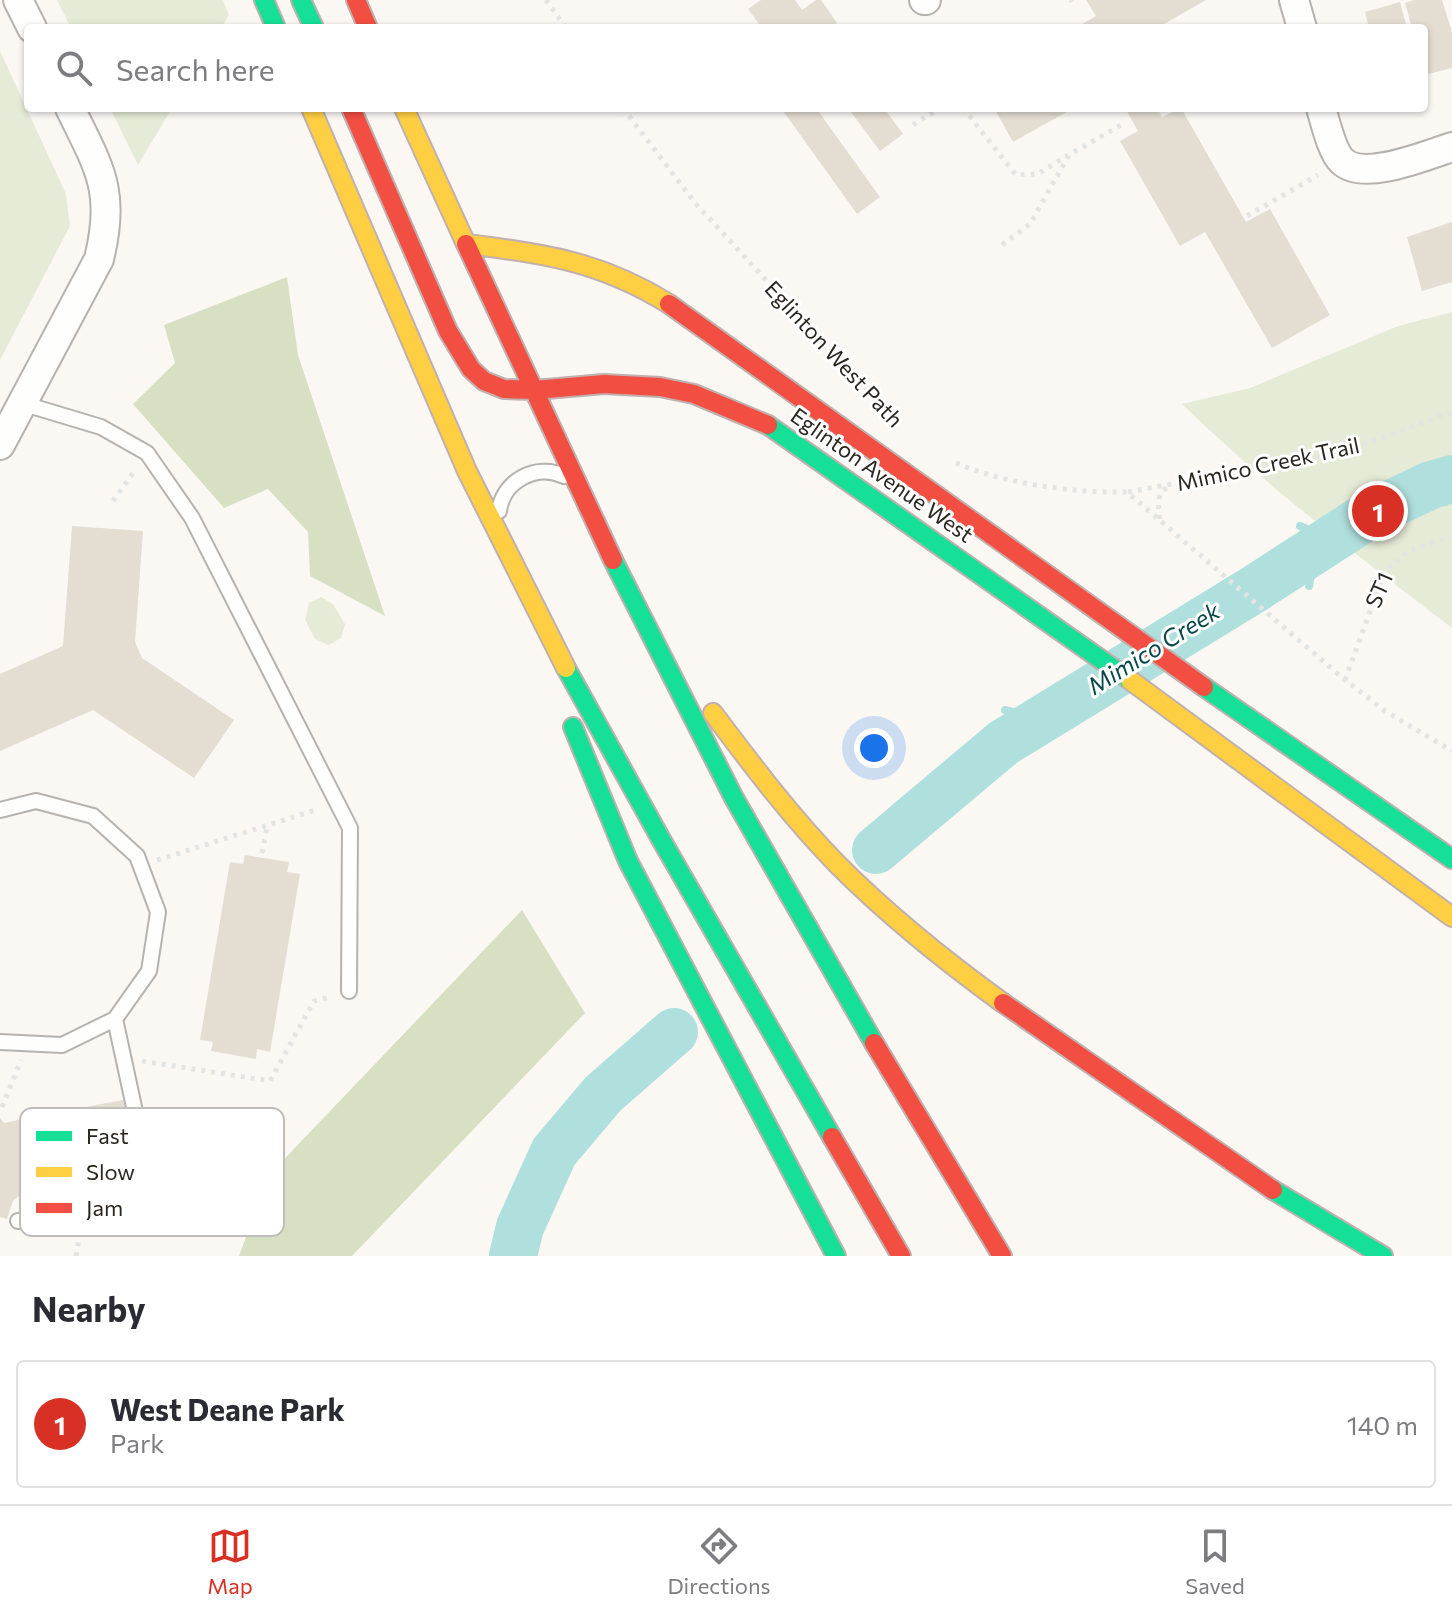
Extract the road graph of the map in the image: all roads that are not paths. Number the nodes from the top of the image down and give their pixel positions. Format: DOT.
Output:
graph roads {
  1 [pos="18,0"];
  2 [pos="264,0"];
  3 [pos="301,0"];
  4 [pos="356,0"];
  5 [pos="1294,0"];
  6 [pos="30,24"];
  7 [pos="274,24"];
  8 [pos="312,24"];
  9 [pos="366,24"];
  10 [pos="1301,24"];
  11 [pos="72,112"];
  12 [pos="313,112"];
  13 [pos="353,112"];
  14 [pos="406,112"];
  15 [pos="1322,112"];
  16 [pos="1452,147"];
  17 [pos="466,244"];
  18 [pos="535,390"];
  19 [pos="21,403"];
  20 [pos="0,445"];
  21 [pos="578,485"];
  22 [pos="496,531"];
  23 [pos="524,589"];
  24 [pos="637,606"];
  25 [pos="0,810"];
  26 [pos="1452,859"];
  27 [pos="1452,917"];
  28 [pos="349,991"];
  29 [pos="115,1019"];
  30 [pos="0,1042"];
  31 [pos="133,1108"];
  32 [pos="836,1256"];
  33 [pos="901,1256"];
  34 [pos="1002,1256"];
  35 [pos="1383,1256"];
  1 -- 6 [label="street"];
  2 -- 7 [label="main road"];
  3 -- 8 [label="main road"];
  4 -- 9 [label="main road"];
  5 -- 10 [label="street"];
  11 -- 19 [label="street"];
  12 -- 22 [label="main road"];
  13 -- 18 [label="main road, Eglinton Avenue West"];
  14 -- 17 [label="main road"];
  15 -- 16 [label="street"];
  17 -- 18 [label="main road"];
  17 -- 26 [label="main road, Eglinton Avenue West"];
  18 -- 21 [label="main road"];
  18 -- 27 [label="main road, Eglinton Avenue West"];
  19 -- 20 [label="street"];
  19 -- 28 [label="lane"];
  21 -- 22 [label="lane"];
  21 -- 24 [label="main road"];
  22 -- 23 [label="main road"];
  23 -- 32 [label="main road"];
  23 -- 33 [label="main road"];
  24 -- 34 [label="main road"];
  24 -- 35 [label="main road"];
  25 -- 29 [label="lane"];
  29 -- 30 [label="lane"];
  29 -- 31 [label="lane"];
}
